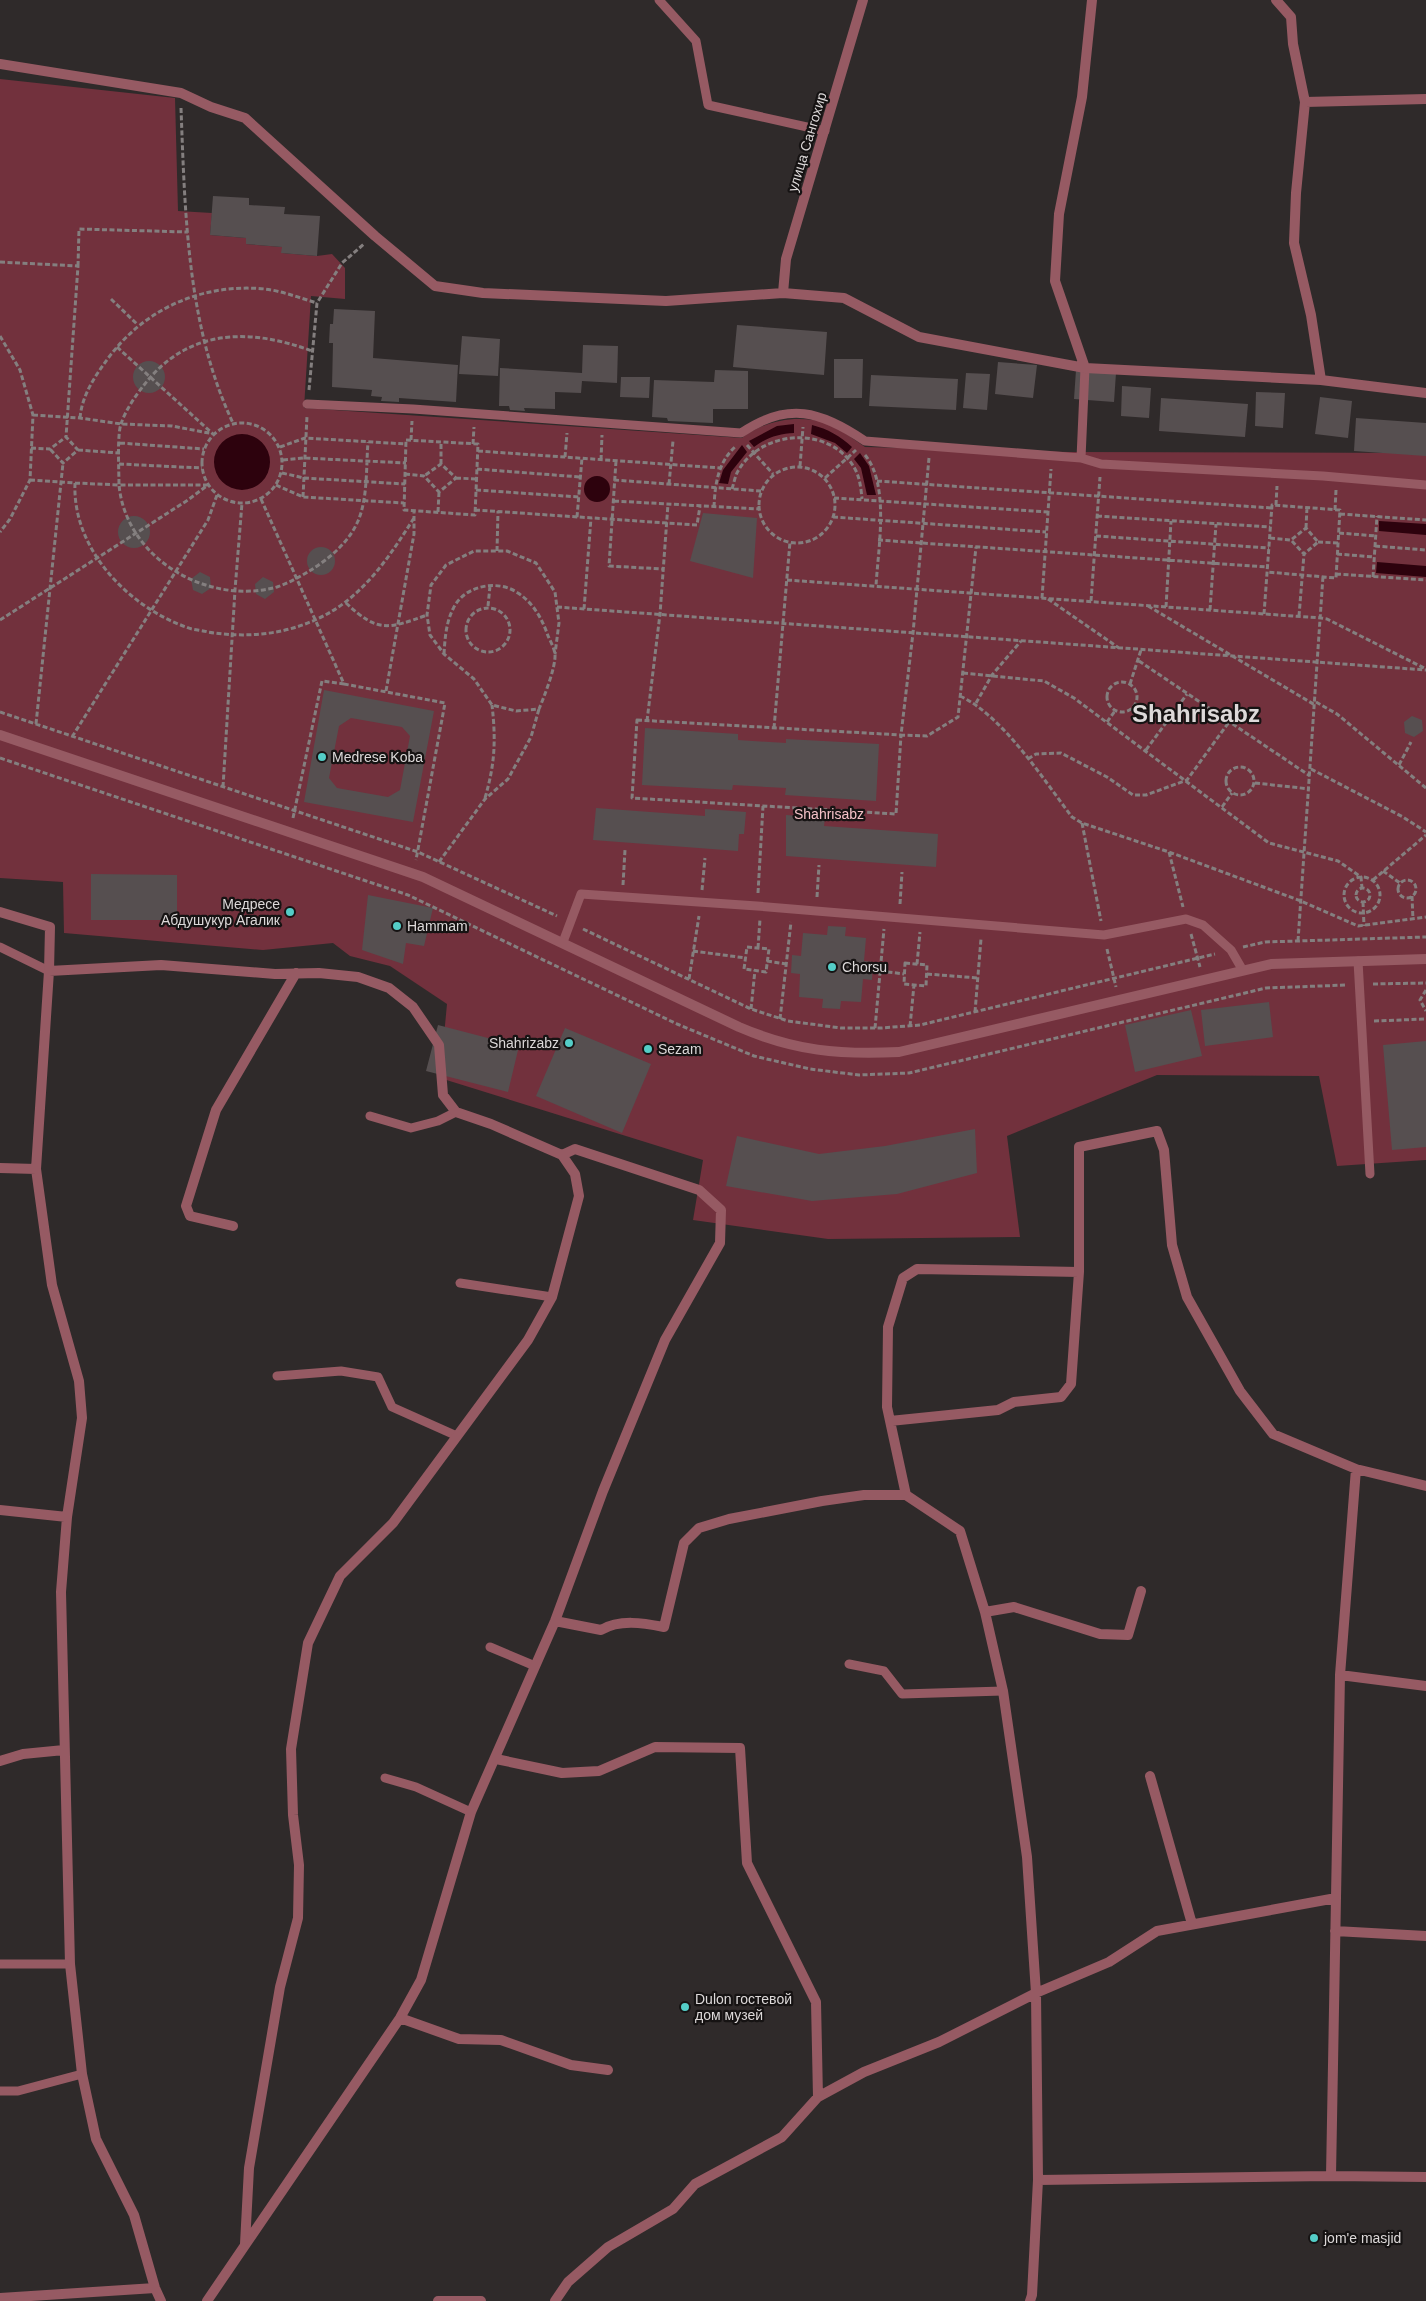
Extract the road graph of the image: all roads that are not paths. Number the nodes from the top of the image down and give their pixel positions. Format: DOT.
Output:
graph roads {
  1 [pos="658,0"];
  2 [pos="863,0"];
  3 [pos="1092,0"];
  4 [pos="1276,0"];
  5 [pos="0,64"];
  6 [pos="1426,99"];
  7 [pos="1305,102"];
  8 [pos="825,131"];
  9 [pos="783,293"];
  10 [pos="1085,368"];
  11 [pos="1321,380"];
  12 [pos="1426,393"];
  13 [pos="307,404"];
  14 [pos="1081,458"];
  15 [pos="1426,485"];
  16 [pos="0,735"];
  17 [pos="0,912"];
  18 [pos="563,942"];
  19 [pos="0,947"];
  20 [pos="1426,959"];
  21 [pos="1358,961"];
  22 [pos="1242,970"];
  23 [pos="50,971"];
  24 [pos="296,973"];
  25 [pos="456,1112"];
  26 [pos="370,1116"];
  27 [pos="562,1155"];
  28 [pos="0,1168"];
  29 [pos="36,1169"];
  30 [pos="1370,1174"];
  31 [pos="233,1226"];
  32 [pos="1080,1272"];
  33 [pos="460,1283"];
  34 [pos="552,1297"];
  35 [pos="277,1376"];
  36 [pos="890,1421"];
  37 [pos="457,1436"];
  38 [pos="1356,1469"];
  39 [pos="1426,1486"];
  40 [pos="906,1495"];
  41 [pos="0,1510"];
  42 [pos="67,1517"];
  43 [pos="1141,1591"];
  44 [pos="985,1612"];
  45 [pos="555,1621"];
  46 [pos="490,1647"];
  47 [pos="849,1664"];
  48 [pos="536,1666"];
  49 [pos="1340,1675"];
  50 [pos="1426,1686"];
  51 [pos="1002,1691"];
  52 [pos="64,1750"];
  53 [pos="496,1759"];
  54 [pos="0,1761"];
  55 [pos="1150,1776"];
  56 [pos="385,1778"];
  57 [pos="470,1812"];
  58 [pos="1336,1898"];
  59 [pos="1192,1924"];
  60 [pos="1335,1931"];
  61 [pos="1426,1936"];
  62 [pos="0,1964"];
  63 [pos="70,1964"];
  64 [pos="1036,1993"];
  65 [pos="400,2018"];
  66 [pos="608,2070"];
  67 [pos="82,2074"];
  68 [pos="0,2091"];
  69 [pos="818,2097"];
  70 [pos="1330,2176"];
  71 [pos="1426,2178"];
  72 [pos="1038,2180"];
  73 [pos="245,2244"];
  74 [pos="155,2288"];
  75 [pos="0,2298"];
  76 [pos="161,2301"];
  77 [pos="207,2301"];
  78 [pos="438,2301"];
  79 [pos="481,2301"];
  80 [pos="555,2301"];
  81 [pos="1030,2301"];
  1 -- 8 [label="lane"];
  2 -- 8 [label="street, улица Сангохир"];
  3 -- 10 [label="street"];
  4 -- 7 [label="street"];
  5 -- 9 [label="street"];
  6 -- 7 [label="street"];
  7 -- 11 [label="street"];
  8 -- 9 [label="street, улица Сангохир"];
  9 -- 10 [label="street"];
  10 -- 11 [label="street"];
  10 -- 14 [label="lane"];
  11 -- 12 [label="street"];
  13 -- 14 [label="lane"];
  14 -- 15 [label="lane"];
  16 -- 18 [label="street"];
  17 -- 23 [label="street"];
  18 -- 22 [label="street"];
  18 -- 22 [label="lane"];
  19 -- 23 [label="lane"];
  20 -- 21 [label="street"];
  21 -- 22 [label="street"];
  21 -- 30 [label="lane"];
  23 -- 24 [label="street"];
  23 -- 29 [label="street"];
  24 -- 25 [label="street"];
  24 -- 31 [label="street"];
  25 -- 26 [label="lane"];
  25 -- 27 [label="street"];
  27 -- 34 [label="street"];
  27 -- 45 [label="street"];
  28 -- 29 [label="street"];
  29 -- 42 [label="street"];
  32 -- 36 [label="street"];
  32 -- 36 [label="street"];
  32 -- 38 [label="street"];
  33 -- 34 [label="lane"];
  34 -- 37 [label="street"];
  35 -- 37 [label="lane"];
  36 -- 40 [label="street"];
  37 -- 73 [label="street"];
  38 -- 39 [label="street"];
  38 -- 49 [label="street"];
  40 -- 44 [label="street"];
  40 -- 45 [label="street"];
  41 -- 42 [label="street"];
  42 -- 52 [label="street"];
  43 -- 44 [label="street"];
  44 -- 51 [label="street"];
  45 -- 48 [label="street"];
  46 -- 48 [label="lane"];
  47 -- 51 [label="lane"];
  48 -- 53 [label="street"];
  49 -- 50 [label="street"];
  49 -- 58 [label="street"];
  51 -- 64 [label="street"];
  52 -- 54 [label="street"];
  52 -- 63 [label="street"];
  53 -- 57 [label="street"];
  53 -- 69 [label="street"];
  55 -- 59 [label="street"];
  56 -- 57 [label="lane"];
  57 -- 65 [label="street"];
  58 -- 59 [label="street"];
  58 -- 60 [label="street"];
  59 -- 64 [label="street"];
  60 -- 61 [label="street"];
  60 -- 70 [label="street"];
  62 -- 63 [label="lane"];
  63 -- 67 [label="street"];
  64 -- 69 [label="street"];
  64 -- 72 [label="street"];
  65 -- 66 [label="street"];
  65 -- 73 [label="street"];
  67 -- 68 [label="lane"];
  67 -- 74 [label="street"];
  69 -- 80 [label="street"];
  70 -- 71 [label="street"];
  70 -- 72 [label="street"];
  72 -- 81 [label="street"];
  73 -- 77 [label="street"];
  74 -- 75 [label="street"];
  74 -- 76 [label="street"];
  78 -- 79 [label="street"];
}
